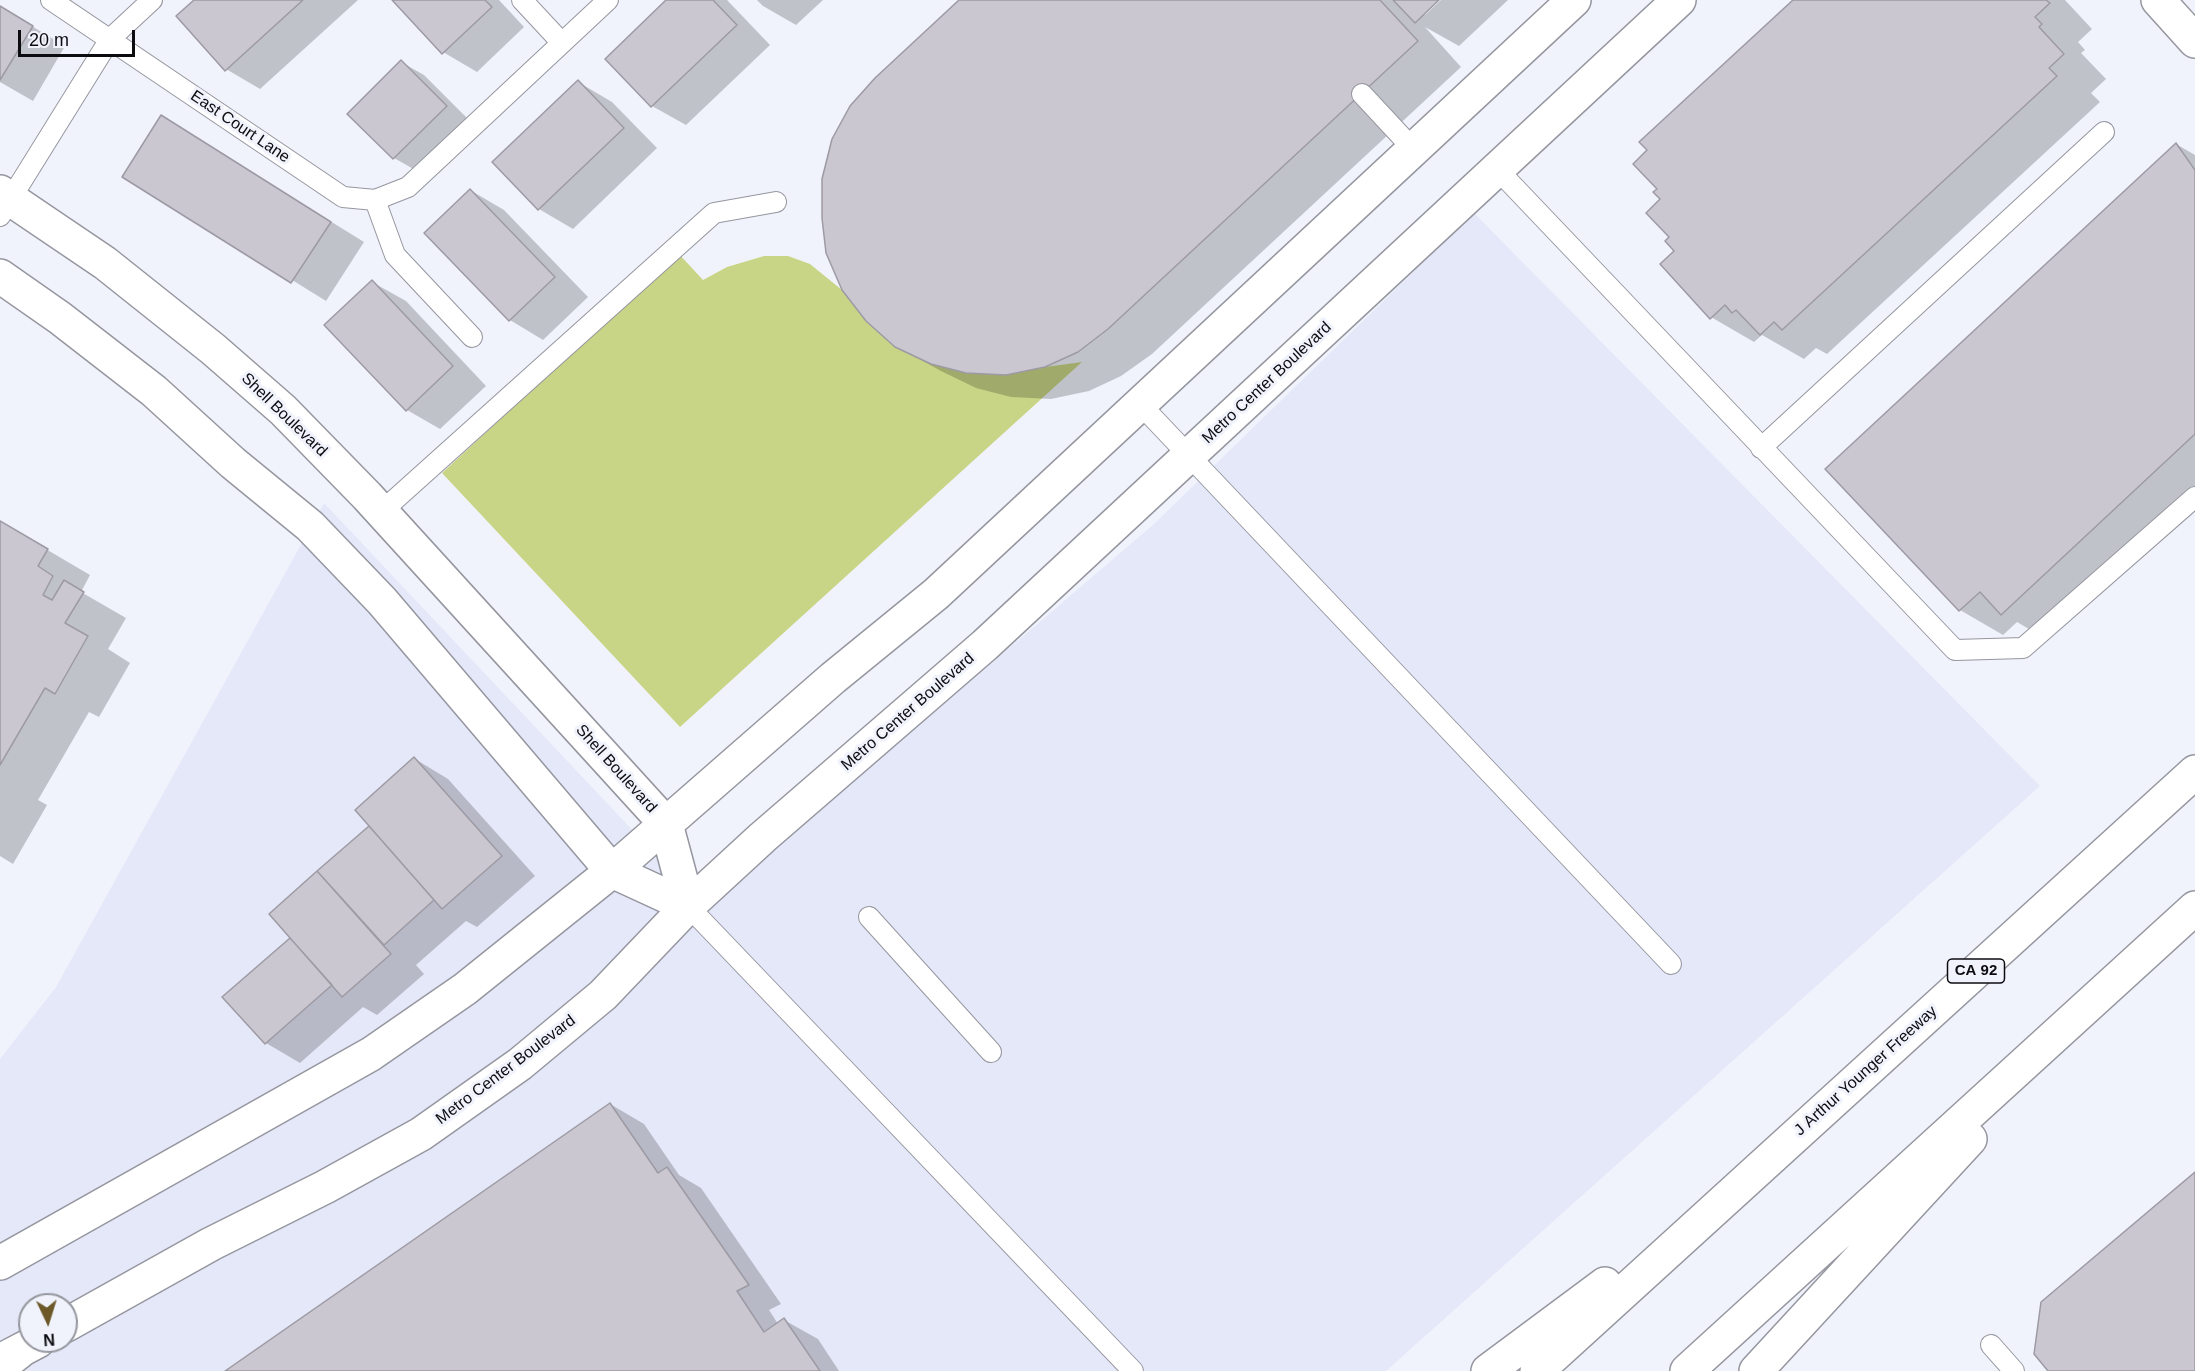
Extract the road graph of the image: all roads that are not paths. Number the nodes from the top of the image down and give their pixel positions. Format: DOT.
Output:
graph roads {
  1 [pos="51,0"];
  2 [pos="152,0"];
  3 [pos="522,0"];
  4 [pos="608,0"];
  5 [pos="1574,0"];
  6 [pos="1679,0"];
  7 [pos="110,39"];
  8 [pos="562,43"];
  9 [pos="1362,94"];
  10 [pos="2104,132"];
  11 [pos="1414,150"];
  12 [pos="1497,169"];
  13 [pos="375,200"];
  14 [pos="776,202"];
  15 [pos="4,203"];
  16 [pos="0,276"];
  17 [pos="472,337"];
  18 [pos="1140,404"];
  19 [pos="1761,448"];
  20 [pos="1190,455"];
  21 [pos="2195,497"];
  22 [pos="381,512"];
  23 [pos="2195,772"];
  24 [pos="666,824"];
  25 [pos="612,872"];
  26 [pos="688,906"];
  27 [pos="2195,908"];
  28 [pos="869,917"];
  29 [pos="1671,964"];
  30 [pos="2122,975"];
  31 [pos="991,1052"];
  32 [pos="1758,1170"];
  33 [pos="0,1263"];
  34 [pos="78,1318"];
  35 [pos="1991,1345"];
  36 [pos="1133,1371"];
  37 [pos="1488,1371"];
  38 [pos="1537,1371"];
  39 [pos="1687,1371"];
  40 [pos="1756,1371"];
  41 [pos="2014,1371"];
  1 -- 7 [label="lane, East Court Lane"];
  2 -- 7 [label="lane"];
  3 -- 8 [label="lane"];
  4 -- 8 [label="lane, East Court Lane"];
  5 -- 11 [label="main road"];
  6 -- 12 [label="main road, Metro Center Boulevard"];
  7 -- 13 [label="lane, East Court Lane"];
  7 -- 15 [label="lane"];
  8 -- 13 [label="lane, East Court Lane"];
  9 -- 11 [label="lane"];
  10 -- 19 [label="lane"];
  11 -- 18 [label="main road"];
  12 -- 19 [label="lane"];
  12 -- 20 [label="main road, Metro Center Boulevard"];
  13 -- 17 [label="lane"];
  14 -- 22 [label="lane"];
  15 -- 22 [label="main road, Shell Boulevard"];
  16 -- 25 [label="main road"];
  18 -- 20 [label="lane"];
  18 -- 24 [label="main road"];
  19 -- 21 [label="lane"];
  20 -- 26 [label="main road, Metro Center Boulevard"];
  20 -- 29 [label="lane"];
  22 -- 24 [label="main road, Shell Boulevard"];
  23 -- 32 [label="main road, J Arthur Younger Freeway / CA 92"];
  24 -- 25 [label="main road"];
  24 -- 26 [label="main road, Shell Boulevard"];
  25 -- 26 [label="main road"];
  25 -- 33 [label="main road"];
  26 -- 34 [label="main road, Metro Center Boulevard"];
  26 -- 36 [label="lane"];
  27 -- 30 [label="main road"];
  28 -- 31 [label="lane"];
  30 -- 39 [label="main road"];
  30 -- 40 [label="main road"];
  32 -- 37 [label="main road"];
  32 -- 38 [label="main road, J Arthur Younger Freeway / CA 92"];
  35 -- 41 [label="lane"];
}
